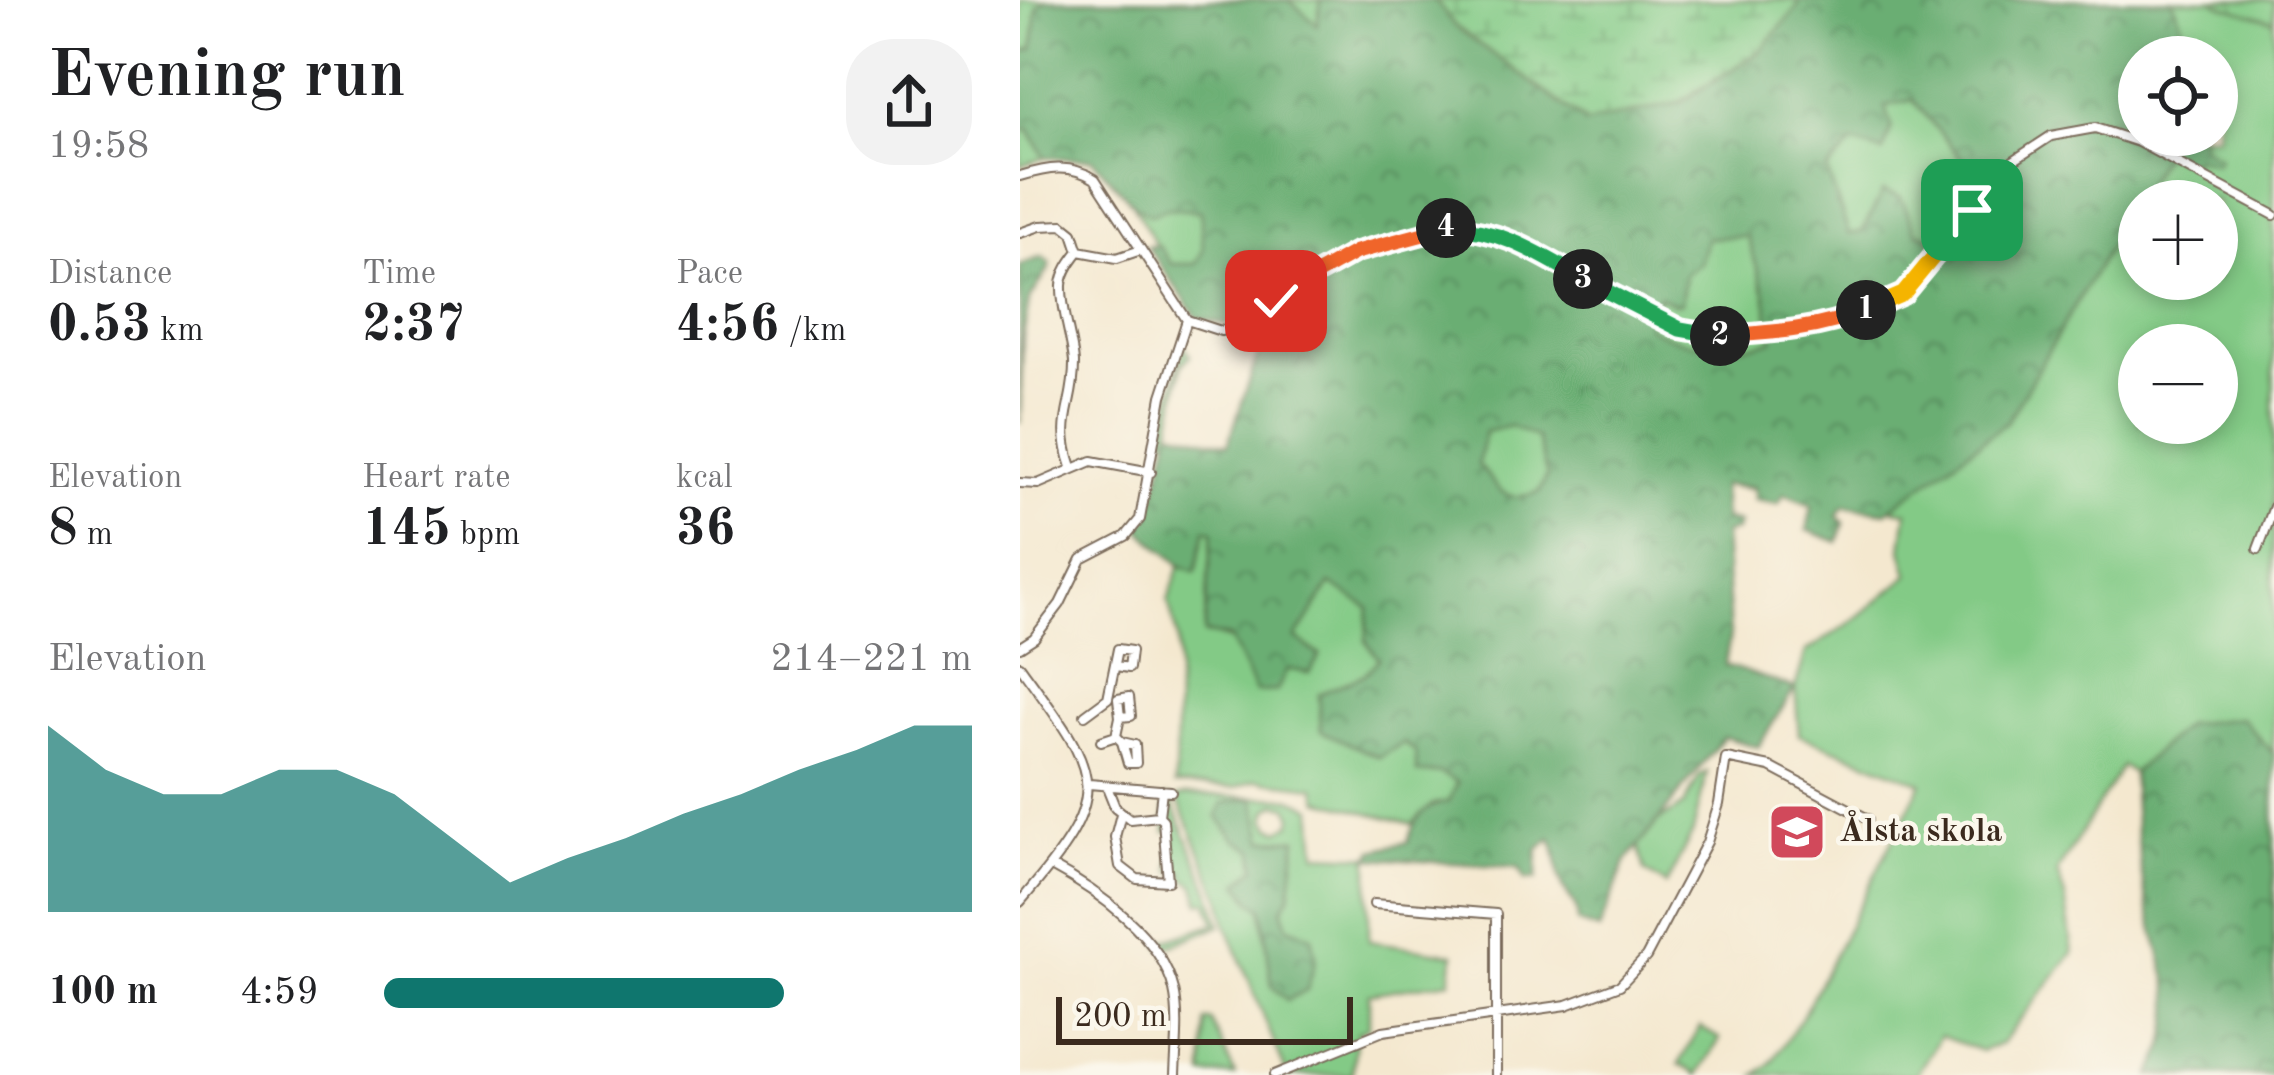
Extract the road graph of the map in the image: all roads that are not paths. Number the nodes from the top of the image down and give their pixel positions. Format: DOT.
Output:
graph roads {
  1 [pos="1020,176"];
  2 [pos="2274,215"];
  3 [pos="1020,232"];
  4 [pos="1141,250"];
  5 [pos="1079,251"];
  6 [pos="1187,320"];
  7 [pos="1072,466"];
  8 [pos="1151,472"];
  9 [pos="1020,483"];
  10 [pos="2274,507"];
  11 [pos="2258,549"];
  12 [pos="1020,647"];
  13 [pos="1020,666"];
  14 [pos="1116,666"];
  15 [pos="1113,698"];
  16 [pos="1085,715"];
  17 [pos="1101,741"];
  18 [pos="1089,784"];
  19 [pos="1107,788"];
  20 [pos="1121,814"];
  21 [pos="1159,816"];
  22 [pos="1868,819"];
  23 [pos="1051,866"];
  24 [pos="1020,902"];
  25 [pos="1374,904"];
  26 [pos="1496,1015"];
  27 [pos="1175,1075"];
  28 [pos="1275,1075"];
  29 [pos="1496,1075"];
  1 -- 4 [label="street"];
  2 -- 6 [label="street"];
  3 -- 5 [label="street"];
  4 -- 5 [label="street"];
  4 -- 6 [label="street"];
  5 -- 7 [label="street"];
  6 -- 8 [label="street"];
  7 -- 8 [label="street"];
  7 -- 9 [label="street"];
  8 -- 12 [label="street"];
  10 -- 11 [label="street"];
  13 -- 18 [label="street"];
  14 -- 15 [label="street"];
  15 -- 16 [label="street"];
  15 -- 17 [label="street"];
  18 -- 19 [label="street"];
  18 -- 23 [label="street"];
  19 -- 20 [label="street"];
  19 -- 21 [label="street"];
  20 -- 21 [label="street"];
  20 -- 21 [label="street"];
  22 -- 26 [label="street"];
  23 -- 24 [label="street"];
  23 -- 27 [label="street"];
  25 -- 26 [label="street"];
  26 -- 28 [label="street"];
  26 -- 29 [label="street"];
}
